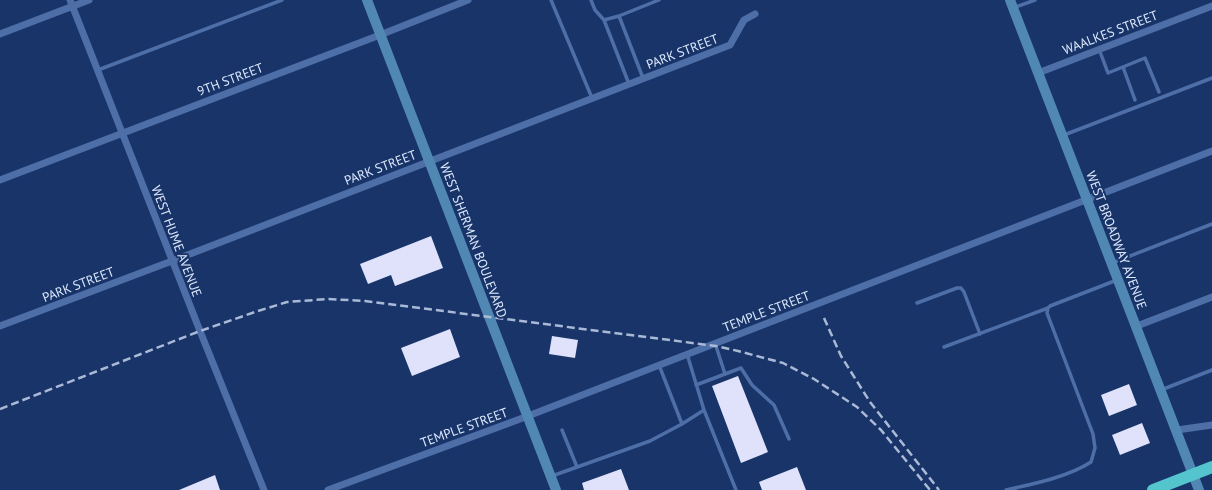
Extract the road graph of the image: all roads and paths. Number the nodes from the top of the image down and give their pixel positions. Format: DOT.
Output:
graph roads {
  1 [pos="89,0"];
  2 [pos="282,0"];
  3 [pos="367,0"];
  4 [pos="468,0"];
  5 [pos="551,0"];
  6 [pos="591,0"];
  7 [pos="659,0"];
  8 [pos="1035,0"];
  9 [pos="72,3"];
  10 [pos="1011,4"];
  11 [pos="1212,6"];
  12 [pos="754,14"];
  13 [pos="619,16"];
  14 [pos="604,20"];
  15 [pos="0,34"];
  16 [pos="380,35"];
  17 [pos="1099,49"];
  18 [pos="1123,67"];
  19 [pos="98,70"];
  20 [pos="1038,72"];
  21 [pos="643,78"];
  22 [pos="1212,78"];
  23 [pos="629,84"];
  24 [pos="1159,92"];
  25 [pos="592,98"];
  26 [pos="1136,100"];
  27 [pos="122,132"];
  28 [pos="1063,135"];
  29 [pos="1212,151"];
  30 [pos="429,161"];
  31 [pos="0,180"];
  32 [pos="1087,199"];
  33 [pos="1212,224"];
  34 [pos="172,261"];
  35 [pos="1112,263"];
  36 [pos="1118,280"];
  37 [pos="1212,297"];
  38 [pos="917,303"];
  39 [pos="1048,308"];
  40 [pos="0,326"];
  41 [pos="1137,326"];
  42 [pos="980,334"];
  43 [pos="715,343"];
  44 [pos="944,347"];
  45 [pos="687,354"];
  46 [pos="659,365"];
  47 [pos="1212,370"];
  48 [pos="725,374"];
  49 [pos="696,385"];
  50 [pos="1161,390"];
  51 [pos="704,410"];
  52 [pos="528,416"];
  53 [pos="682,424"];
  54 [pos="1212,425"];
  55 [pos="562,430"];
  56 [pos="1177,430"];
  57 [pos="789,439"];
  58 [pos="577,467"];
  59 [pos="1212,467"];
  60 [pos="551,476"];
  61 [pos="264,490"];
  62 [pos="328,490"];
  63 [pos="556,490"];
  64 [pos="736,490"];
  65 [pos="1006,490"];
  66 [pos="1153,490"];
  67 [pos="1200,490"];
  1 -- 9 [label="street"];
  2 -- 19 [label="lane"];
  3 -- 16 [label="main road, WEST SHERMAN BOULEVARD"];
  4 -- 16 [label="street, 9TH STREET"];
  5 -- 25 [label="lane"];
  6 -- 14 [label="lane"];
  7 -- 13 [label="lane"];
  8 -- 10 [label="lane"];
  9 -- 15 [label="street"];
  9 -- 19 [label="street, WEST HUME AVENUE"];
  10 -- 20 [label="main road, WEST BROADWAY AVENUE"];
  11 -- 17 [label="street, WAALKES STREET"];
  12 -- 21 [label="street, PARK STREET"];
  13 -- 14 [label="lane"];
  13 -- 21 [label="lane"];
  14 -- 23 [label="lane"];
  16 -- 27 [label="street, 9TH STREET"];
  16 -- 30 [label="main road, WEST SHERMAN BOULEVARD"];
  17 -- 18 [label="lane"];
  17 -- 20 [label="street, WAALKES STREET"];
  18 -- 24 [label="lane"];
  18 -- 26 [label="lane"];
  19 -- 27 [label="street, WEST HUME AVENUE"];
  20 -- 28 [label="main road, WEST BROADWAY AVENUE"];
  21 -- 23 [label="street, PARK STREET"];
  22 -- 28 [label="lane"];
  23 -- 25 [label="street, PARK STREET"];
  25 -- 30 [label="street, PARK STREET"];
  27 -- 31 [label="street, 9TH STREET"];
  27 -- 34 [label="street, WEST HUME AVENUE"];
  28 -- 32 [label="main road, WEST BROADWAY AVENUE"];
  29 -- 32 [label="street, TEMPLE STREET"];
  30 -- 34 [label="street, PARK STREET"];
  30 -- 52 [label="main road, WEST SHERMAN BOULEVARD"];
  32 -- 35 [label="main road, WEST BROADWAY AVENUE"];
  32 -- 43 [label="street, TEMPLE STREET"];
  33 -- 35 [label="lane"];
  34 -- 40 [label="street, PARK STREET"];
  34 -- 61 [label="street, WEST HUME AVENUE"];
  35 -- 36 [label="main road, WEST BROADWAY AVENUE"];
  36 -- 39 [label="lane"];
  36 -- 41 [label="main road, WEST BROADWAY AVENUE"];
  37 -- 41 [label="street"];
  38 -- 42 [label="lane"];
  39 -- 42 [label="lane"];
  39 -- 65 [label="lane"];
  41 -- 50 [label="main road, WEST BROADWAY AVENUE"];
  42 -- 44 [label="lane"];
  43 -- 45 [label="street, TEMPLE STREET"];
  43 -- 48 [label="lane"];
  45 -- 46 [label="street, TEMPLE STREET"];
  45 -- 49 [label="lane"];
  46 -- 52 [label="street, TEMPLE STREET"];
  46 -- 53 [label="lane"];
  47 -- 50 [label="lane"];
  48 -- 49 [label="lane"];
  48 -- 57 [label="lane"];
  49 -- 51 [label="lane"];
  50 -- 56 [label="main road, WEST BROADWAY AVENUE"];
  51 -- 53 [label="lane"];
  51 -- 64 [label="lane"];
  52 -- 60 [label="main road, WEST SHERMAN BOULEVARD"];
  52 -- 62 [label="street, TEMPLE STREET"];
  53 -- 58 [label="lane"];
  54 -- 56 [label="street"];
  55 -- 58 [label="lane"];
  56 -- 67 [label="main road, WEST BROADWAY AVENUE"];
  58 -- 60 [label="lane"];
  59 -- 66 [label="highway"];
  60 -- 63 [label="main road, WEST SHERMAN BOULEVARD"];
}
